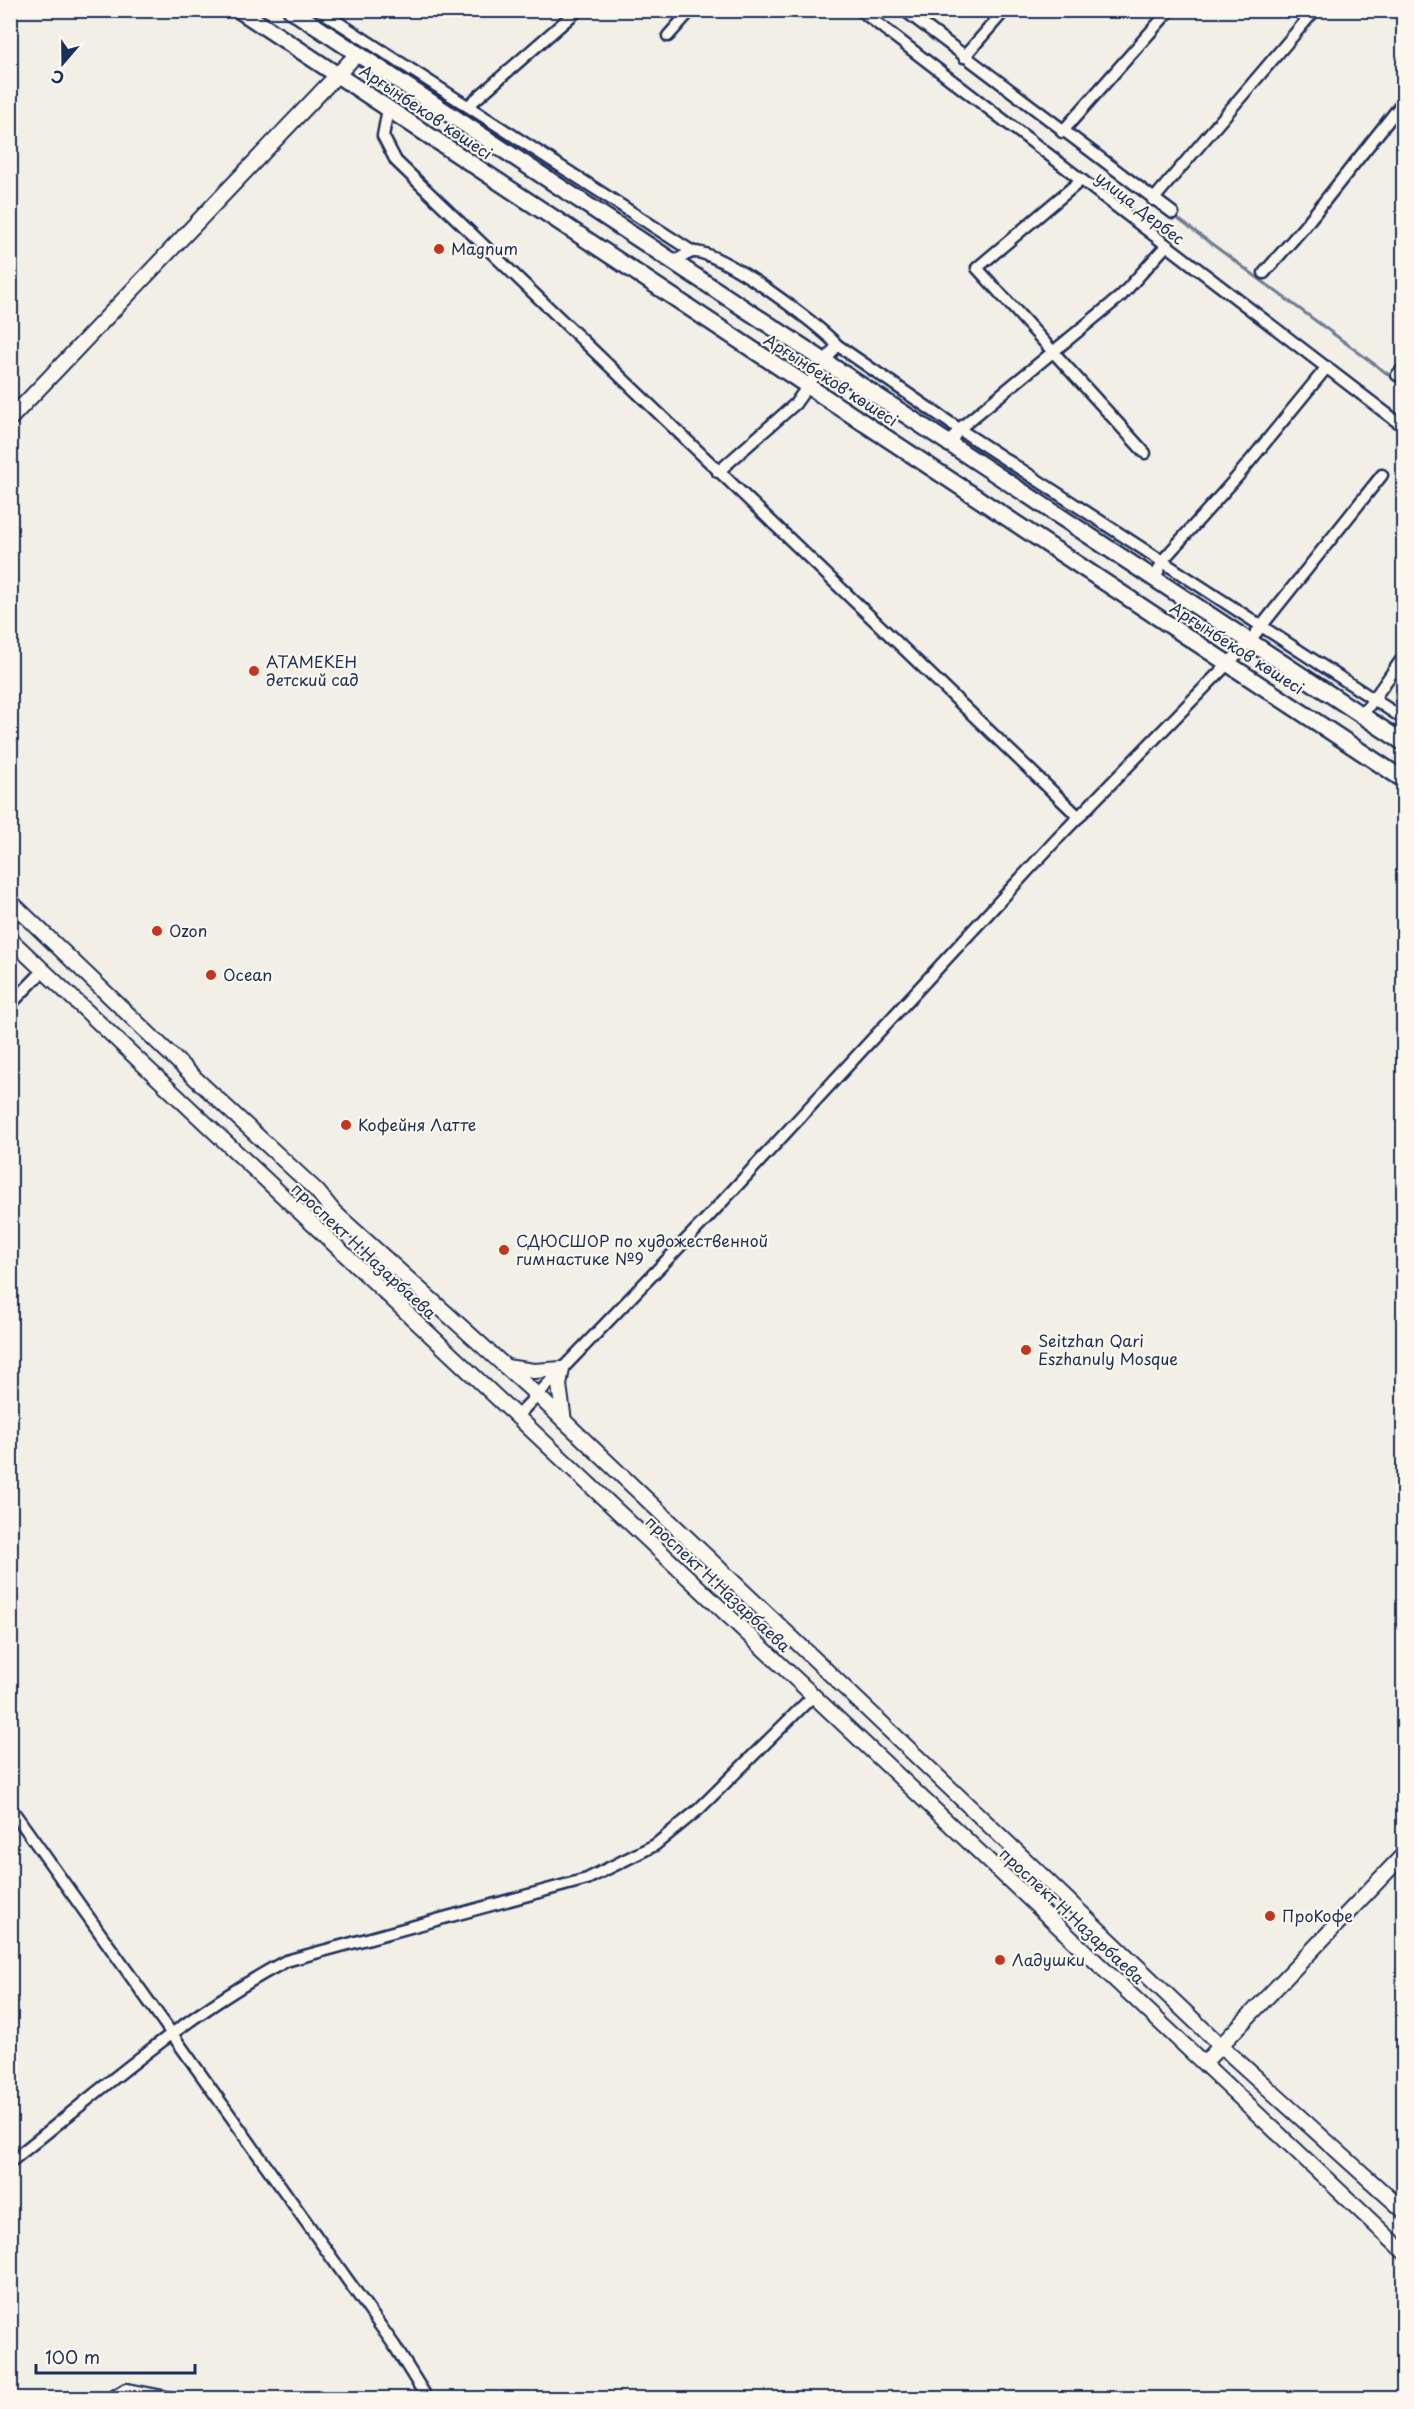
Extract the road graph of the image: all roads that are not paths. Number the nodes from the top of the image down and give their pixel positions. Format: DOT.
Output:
graph roads {
  1 [pos="239,10"];
  2 [pos="291,10"];
  3 [pos="319,10"];
  4 [pos="578,10"];
  5 [pos="691,10"];
  6 [pos="860,10"];
  7 [pos="904,10"];
  8 [pos="1005,10"];
  9 [pos="1170,10"];
  10 [pos="1315,10"];
  11 [pos="668,36"];
  12 [pos="357,54"];
  13 [pos="964,57"];
  14 [pos="338,75"];
  15 [pos="1404,101"];
  16 [pos="468,106"];
  17 [pos="388,109"];
  18 [pos="1062,132"];
  19 [pos="1080,181"];
  20 [pos="1153,200"];
  21 [pos="1173,213"];
  22 [pos="1165,247"];
  23 [pos="693,252"];
  24 [pos="673,262"];
  25 [pos="1264,273"];
  26 [pos="837,345"];
  27 [pos="1053,351"];
  28 [pos="826,364"];
  29 [pos="1327,367"];
  30 [pos="808,387"];
  31 [pos="10,419"];
  32 [pos="1404,427"];
  33 [pos="959,429"];
  34 [pos="948,446"];
  35 [pos="1145,453"];
  36 [pos="718,472"];
  37 [pos="1382,475"];
  38 [pos="1163,560"];
  39 [pos="1154,581"];
  40 [pos="1262,626"];
  41 [pos="1248,643"];
  42 [pos="1404,656"];
  43 [pos="1228,664"];
  44 [pos="1373,700"];
  45 [pos="1361,717"];
  46 [pos="1404,719"];
  47 [pos="1404,743"];
  48 [pos="1404,780"];
  49 [pos="1079,818"];
  50 [pos="10,901"];
  51 [pos="10,939"];
  52 [pos="43,970"];
  53 [pos="10,1005"];
  54 [pos="506,1367"];
  55 [pos="562,1369"];
  56 [pos="537,1395"];
  57 [pos="516,1417"];
  58 [pos="564,1421"];
  59 [pos="813,1696"];
  60 [pos="10,1807"];
  61 [pos="1404,1854"];
  62 [pos="173,2031"];
  63 [pos="1220,2045"];
  64 [pos="1205,2062"];
  65 [pos="10,2163"];
  66 [pos="1404,2211"];
  67 [pos="1404,2252"];
  68 [pos="111,2398"];
  69 [pos="172,2398"];
  70 [pos="427,2398"];
  1 -- 14 [label="main road, Арғынбеков көшесі"];
  2 -- 12 [label="main road, Арғынбеков көшесі"];
  3 -- 16 [label="street"];
  4 -- 16 [label="street"];
  5 -- 11 [label="street"];
  6 -- 19 [label="street, улица Дербес"];
  7 -- 13 [label="street, улица Дербес"];
  8 -- 13 [label="street"];
  9 -- 18 [label="street"];
  10 -- 20 [label="street"];
  12 -- 14 [label="main road"];
  12 -- 24 [label="main road, Арғынбеков көшесі"];
  13 -- 18 [label="street, улица Дербес"];
  14 -- 17 [label="main road, Арғынбеков көшесі"];
  14 -- 31 [label="main road"];
  15 -- 25 [label="street"];
  16 -- 23 [label="street"];
  17 -- 30 [label="main road, Арғынбеков көшесі"];
  17 -- 36 [label="street"];
  18 -- 20 [label="street, улица Дербес"];
  19 -- 22 [label="street, улица Дербес"];
  19 -- 27 [label="street"];
  20 -- 21 [label="street, улица Дербес"];
  22 -- 27 [label="street"];
  22 -- 29 [label="street, улица Дербес"];
  23 -- 24 [label="street"];
  23 -- 26 [label="street"];
  24 -- 28 [label="main road, Арғынбеков көшесі"];
  26 -- 28 [label="street"];
  26 -- 33 [label="street"];
  27 -- 33 [label="street"];
  27 -- 35 [label="street"];
  28 -- 30 [label="street"];
  28 -- 34 [label="main road, Арғынбеков көшесі"];
  29 -- 32 [label="street, улица Дербес"];
  29 -- 38 [label="street"];
  30 -- 36 [label="street"];
  30 -- 43 [label="main road, Арғынбеков көшесі"];
  33 -- 34 [label="street"];
  33 -- 38 [label="street"];
  34 -- 39 [label="main road, Арғынбеков көшесі"];
  36 -- 49 [label="street"];
  37 -- 40 [label="street"];
  38 -- 39 [label="street"];
  38 -- 40 [label="street"];
  39 -- 41 [label="main road, Арғынбеков көшесі"];
  40 -- 41 [label="street"];
  40 -- 44 [label="street"];
  41 -- 43 [label="street"];
  41 -- 45 [label="main road, Арғынбеков көшесі"];
  42 -- 44 [label="street"];
  43 -- 48 [label="main road, Арғынбеков көшесі"];
  43 -- 49 [label="street"];
  44 -- 45 [label="street"];
  44 -- 46 [label="street"];
  45 -- 47 [label="main road, Арғынбеков көшесі"];
  49 -- 55 [label="street"];
  50 -- 54 [label="main road, проспект Н.Назарбаева"];
  51 -- 52 [label="main road, проспект Н.Назарбаева"];
  52 -- 53 [label="street"];
  52 -- 57 [label="main road, проспект Н.Назарбаева"];
  54 -- 55 [label="main road"];
  54 -- 56 [label="main road, проспект Н.Назарбаева"];
  55 -- 56 [label="street"];
  55 -- 58 [label="main road"];
  56 -- 57 [label="street"];
  56 -- 58 [label="main road, проспект Н.Назарбаева"];
  57 -- 59 [label="main road, проспект Н.Назарбаева"];
  58 -- 63 [label="main road, проспект Н.Назарбаева"];
  59 -- 62 [label="street"];
  59 -- 64 [label="main road, проспект Н.Назарбаева"];
  60 -- 62 [label="street"];
  61 -- 63 [label="main road"];
  62 -- 65 [label="street"];
  62 -- 70 [label="street"];
  63 -- 64 [label="main road"];
  63 -- 66 [label="main road, проспект Н.Назарбаева"];
  64 -- 67 [label="main road, проспект Н.Назарбаева"];
  68 -- 69 [label="street"];
}
